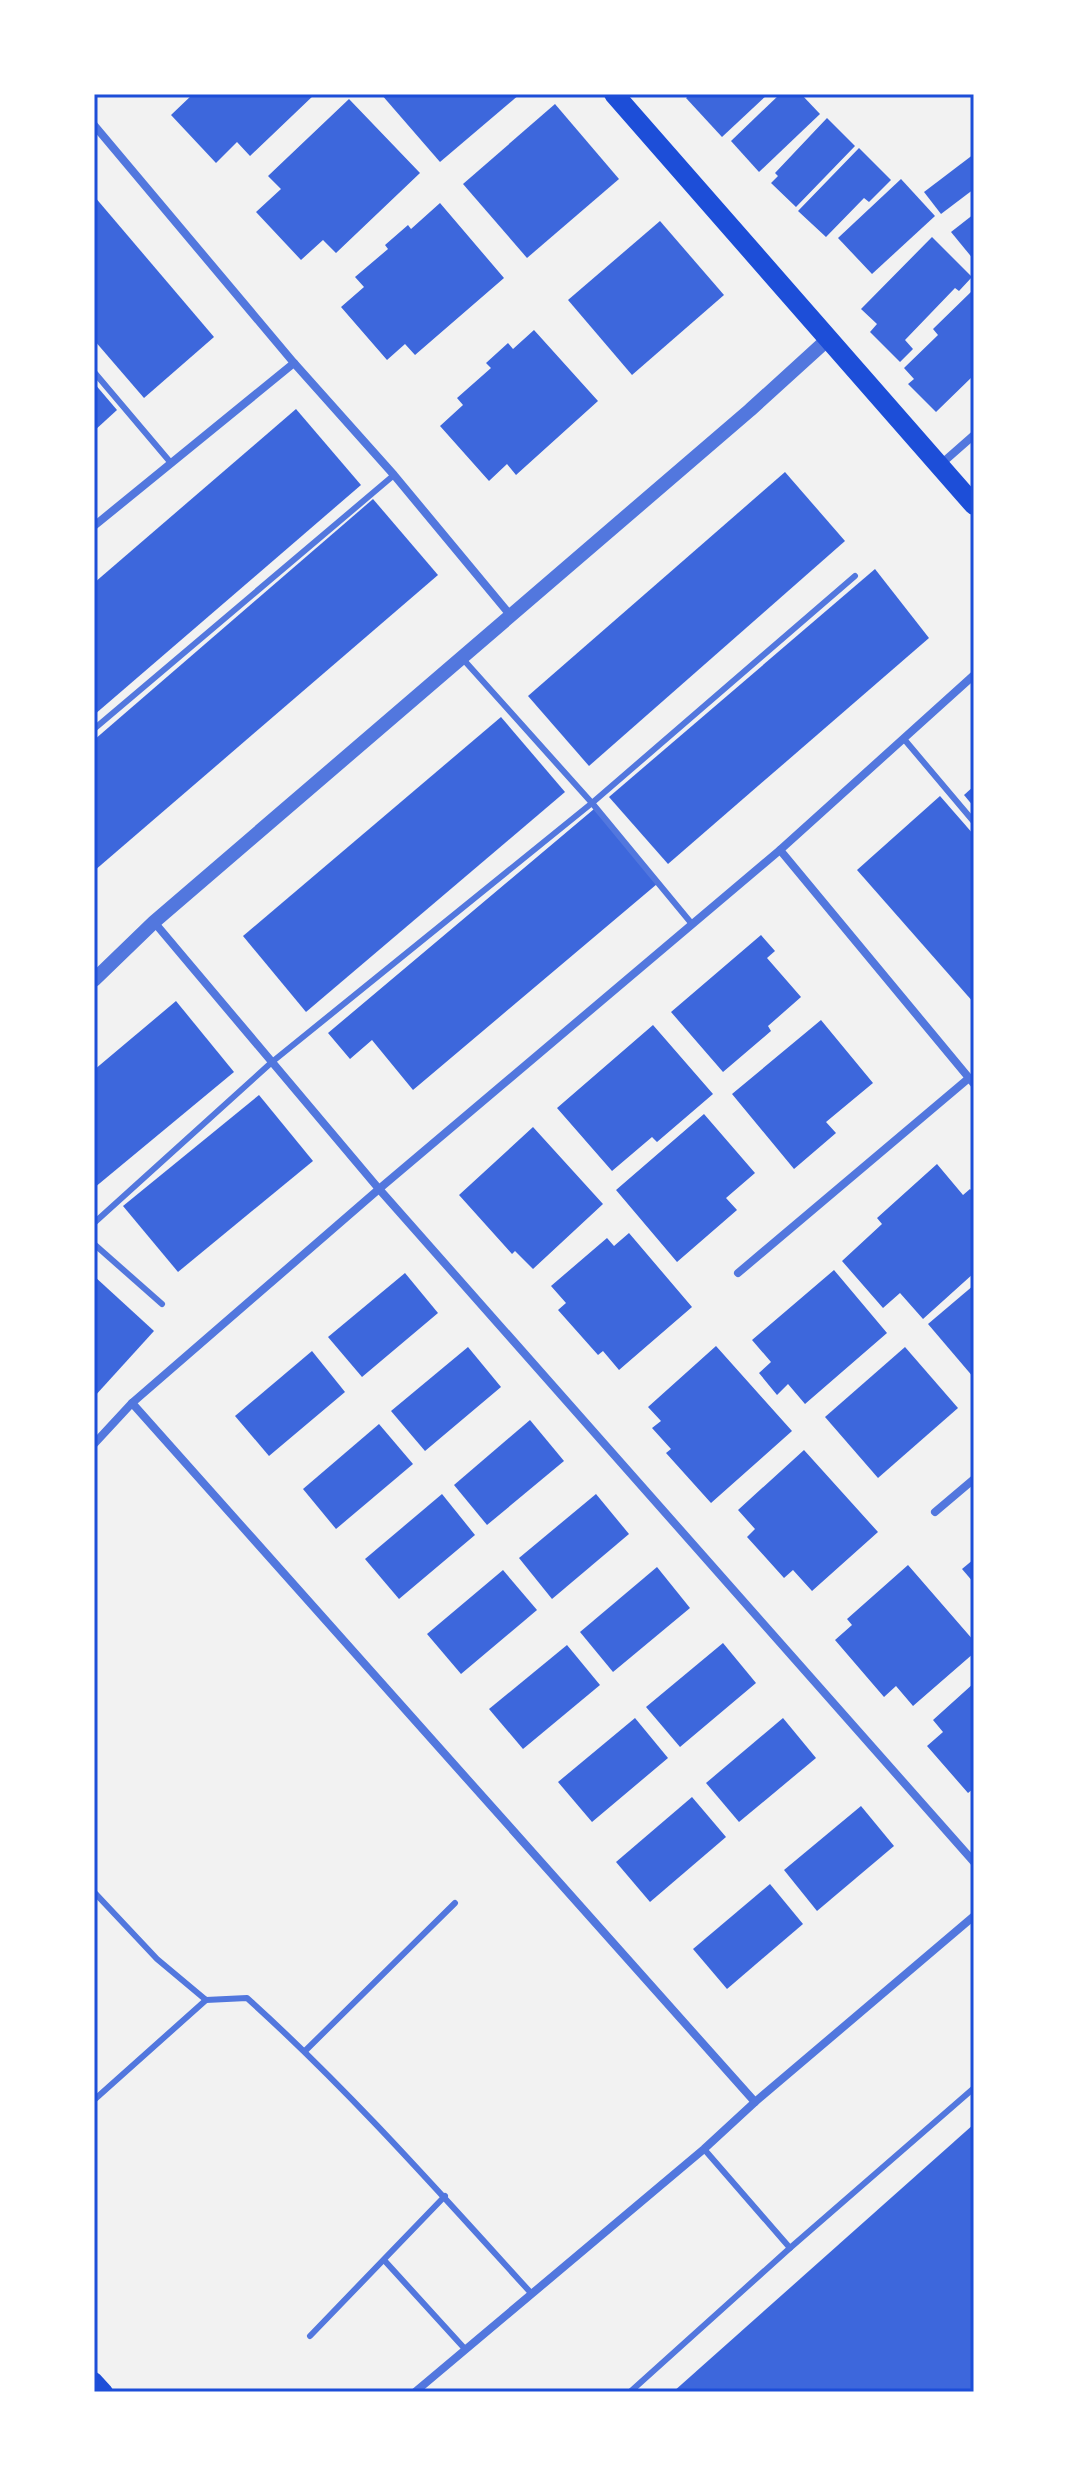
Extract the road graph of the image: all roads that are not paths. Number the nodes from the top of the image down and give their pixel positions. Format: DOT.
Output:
graph roads {
  1 [pos="614,94"];
  2 [pos="94,125"];
  3 [pos="827,340"];
  4 [pos="294,363"];
  5 [pos="94,372"];
  6 [pos="974,435"];
  7 [pos="171,463"];
  8 [pos="940,465"];
  9 [pos="394,475"];
  10 [pos="974,505"];
  11 [pos="94,526"];
  12 [pos="855,576"];
  13 [pos="511,616"];
  14 [pos="462,658"];
  15 [pos="974,675"];
  16 [pos="94,729"];
  17 [pos="904,739"];
  18 [pos="592,803"];
  19 [pos="974,822"];
  20 [pos="780,850"];
  21 [pos="154,922"];
  22 [pos="692,924"];
  23 [pos="94,980"];
  24 [pos="272,1062"];
  25 [pos="972,1081"];
  26 [pos="379,1189"];
  27 [pos="94,1223"];
  28 [pos="94,1244"];
  29 [pos="738,1273"];
  30 [pos="162,1304"];
  31 [pos="132,1403"];
  32 [pos="94,1444"];
  33 [pos="974,1479"];
  34 [pos="935,1512"];
  35 [pos="974,1862"];
  36 [pos="94,1892"];
  37 [pos="455,1903"];
  38 [pos="974,1916"];
  39 [pos="206,2000"];
  40 [pos="305,2051"];
  41 [pos="974,2088"];
  42 [pos="94,2100"];
  43 [pos="755,2102"];
  44 [pos="704,2149"];
  45 [pos="445,2196"];
  46 [pos="790,2248"];
  47 [pos="384,2260"];
  48 [pos="531,2293"];
  49 [pos="310,2336"];
  50 [pos="465,2349"];
  51 [pos="94,2380"];
  52 [pos="105,2392"];
  53 [pos="415,2392"];
  54 [pos="630,2392"];
  1 -- 3 [label="main road"];
  2 -- 4 [label="street"];
  3 -- 8 [label="main road"];
  3 -- 13 [label="street"];
  4 -- 7 [label="street"];
  4 -- 9 [label="street"];
  5 -- 7 [label="lane"];
  6 -- 8 [label="street"];
  7 -- 11 [label="street"];
  8 -- 10 [label="main road"];
  9 -- 13 [label="street"];
  9 -- 16 [label="lane"];
  12 -- 18 [label="lane"];
  13 -- 14 [label="street"];
  14 -- 18 [label="lane"];
  14 -- 21 [label="street"];
  15 -- 17 [label="street"];
  17 -- 19 [label="lane"];
  17 -- 20 [label="street"];
  18 -- 22 [label="lane"];
  18 -- 24 [label="lane"];
  20 -- 22 [label="street"];
  20 -- 25 [label="street"];
  21 -- 23 [label="street"];
  21 -- 24 [label="street"];
  22 -- 26 [label="street"];
  24 -- 26 [label="street"];
  24 -- 27 [label="lane"];
  25 -- 29 [label="street"];
  26 -- 31 [label="street"];
  26 -- 35 [label="street"];
  28 -- 30 [label="lane"];
  31 -- 32 [label="street"];
  31 -- 43 [label="street"];
  33 -- 34 [label="street"];
  36 -- 39 [label="lane"];
  37 -- 40 [label="lane"];
  38 -- 43 [label="street"];
  39 -- 40 [label="lane"];
  39 -- 42 [label="lane"];
  40 -- 45 [label="lane"];
  41 -- 46 [label="lane"];
  43 -- 44 [label="street"];
  44 -- 46 [label="lane"];
  44 -- 48 [label="street"];
  45 -- 47 [label="lane"];
  45 -- 48 [label="lane"];
  46 -- 54 [label="lane"];
  47 -- 49 [label="lane"];
  47 -- 50 [label="lane"];
  48 -- 50 [label="street"];
  50 -- 53 [label="street"];
  51 -- 52 [label="main road"];
}
